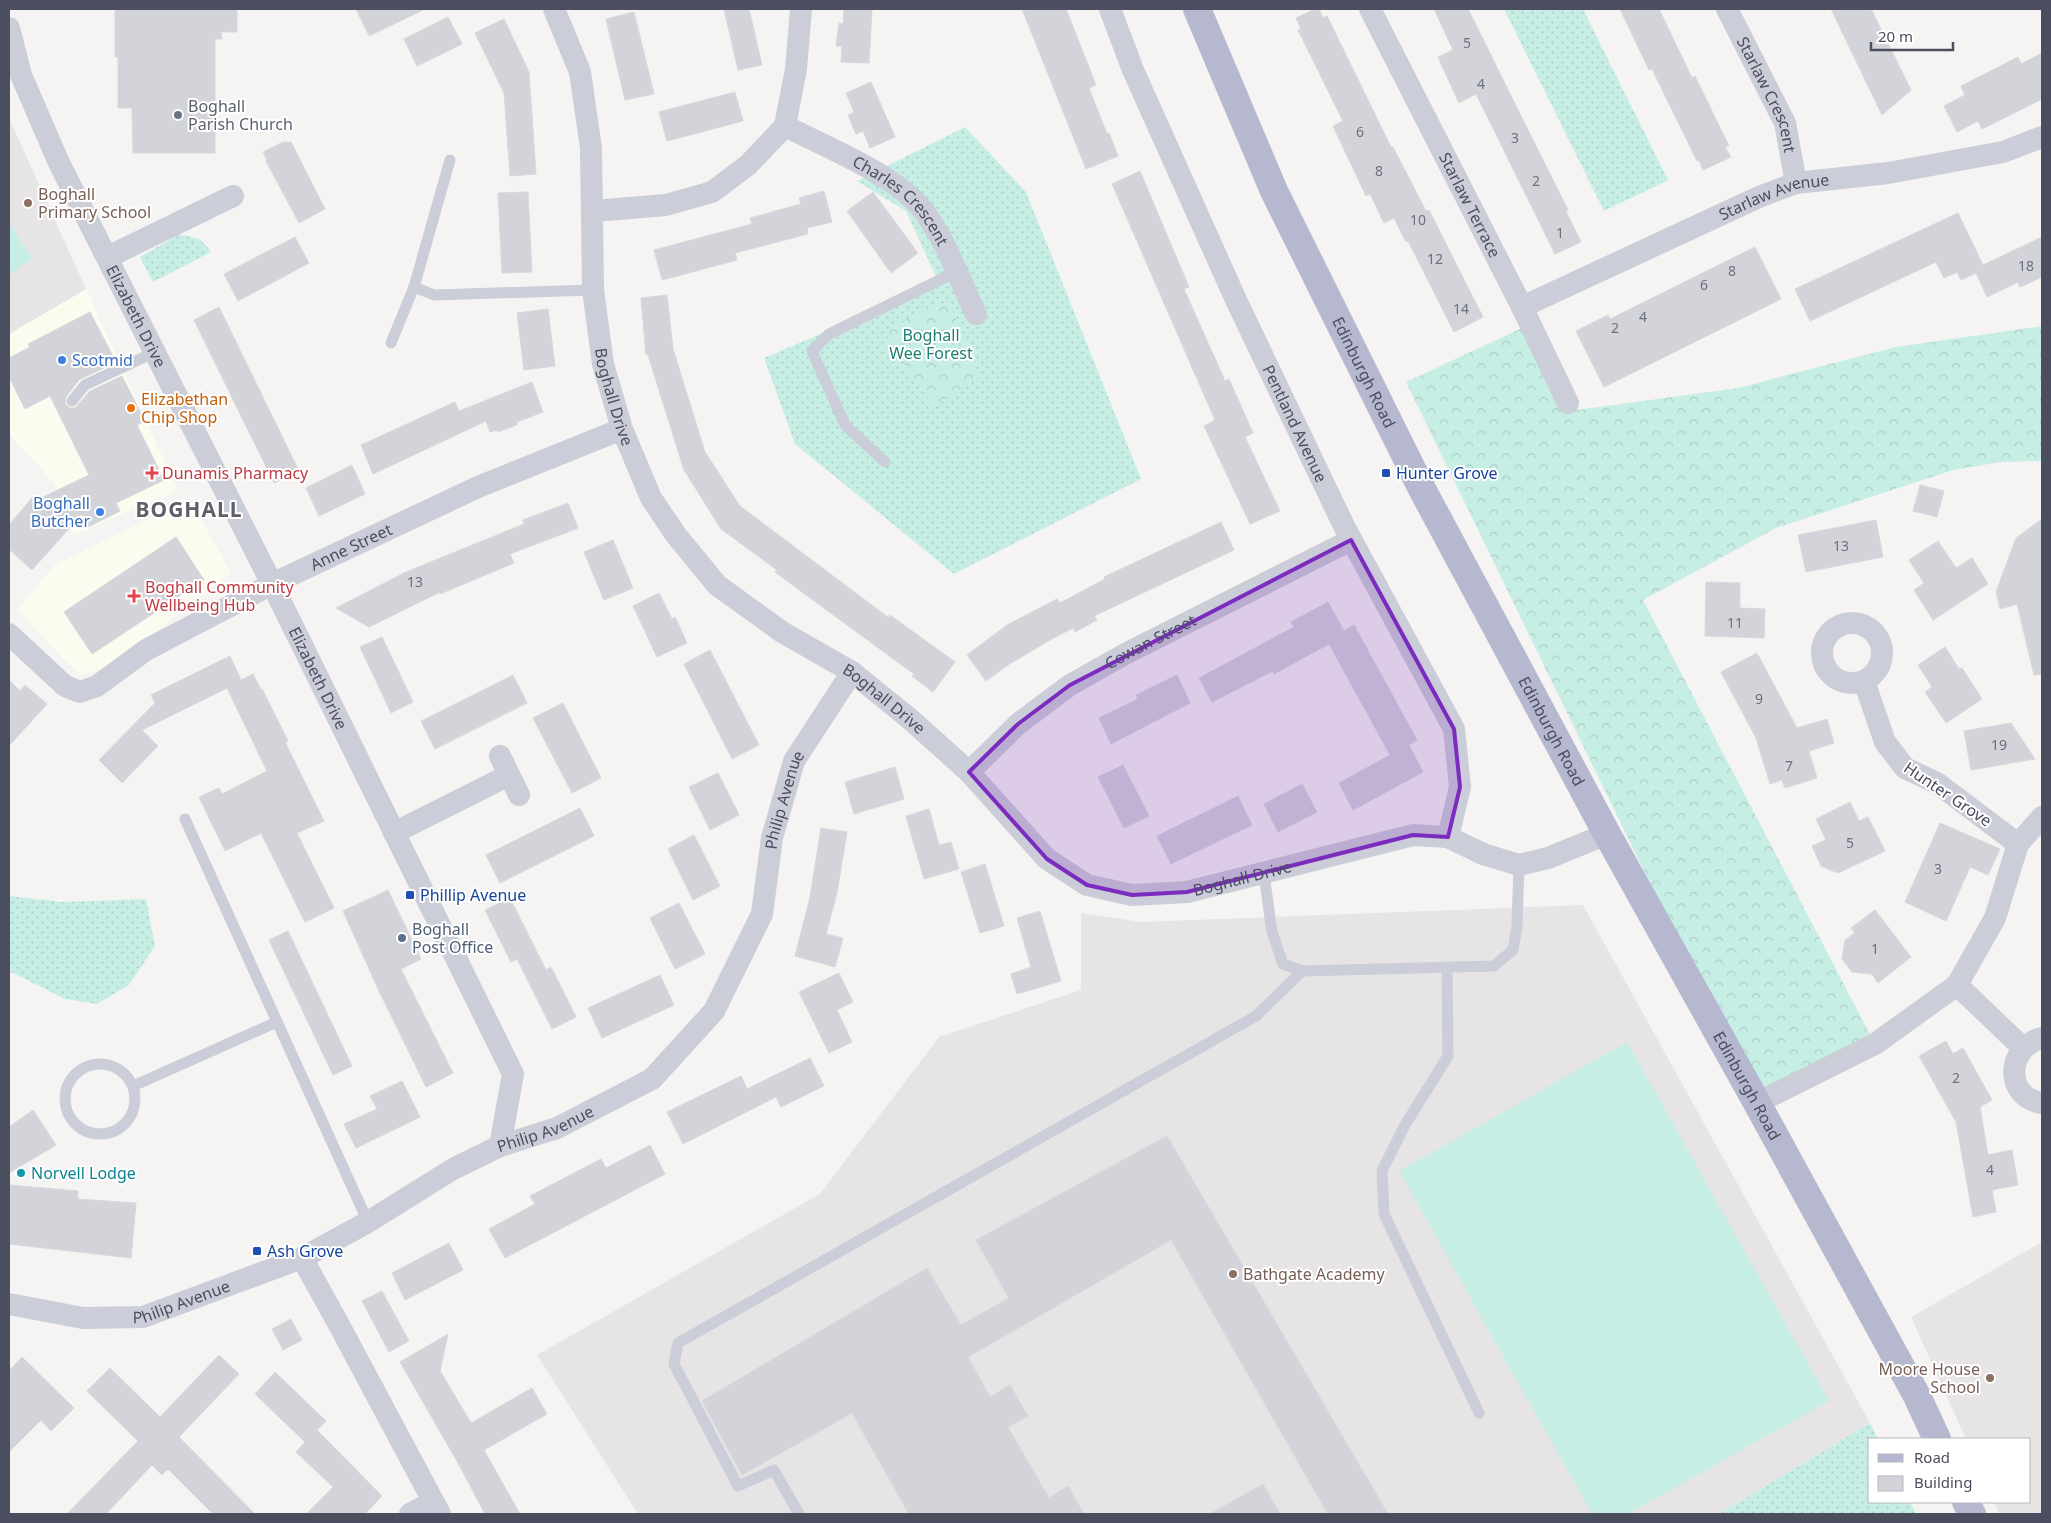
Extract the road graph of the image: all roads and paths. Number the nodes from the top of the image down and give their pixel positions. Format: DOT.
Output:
graph roads {
  1 [pos="554,9"];
  2 [pos="802,9"];
  3 [pos="1110,9"];
  4 [pos="1197,9"];
  5 [pos="1370,9"];
  6 [pos="1727,9"];
  7 [pos="9,28"];
  8 [pos="785,126"];
  9 [pos="2042,136"];
  10 [pos="450,160"];
  11 [pos="1796,183"];
  12 [pos="233,196"];
  13 [pos="593,211"];
  14 [pos="108,257"];
  15 [pos="956,272"];
  16 [pos="414,287"];
  17 [pos="593,290"];
  18 [pos="1522,307"];
  19 [pos="976,314"];
  20 [pos="391,343"];
  21 [pos="155,352"];
  22 [pos="72,401"];
  23 [pos="1568,403"];
  24 [pos="622,429"];
  25 [pos="885,462"];
  26 [pos="1351,540"];
  27 [pos="272,584"];
  28 [pos="9,634"];
  29 [pos="852,672"];
  30 [pos="1864,681"];
  31 [pos="968,772"];
  32 [pos="519,795"];
  33 [pos="2042,818"];
  34 [pos="185,819"];
  35 [pos="394,833"];
  36 [pos="1607,834"];
  37 [pos="1448,837"];
  38 [pos="2018,844"];
  39 [pos="1519,865"];
  40 [pos="1264,874"];
  41 [pos="1447,967"];
  42 [pos="1302,971"];
  43 [pos="1957,985"];
  44 [pos="277,1022"];
  45 [pos="2033,1043"];
  46 [pos="133,1086"];
  47 [pos="1757,1103"];
  48 [pos="2042,1103"];
  49 [pos="500,1146"];
  50 [pos="368,1222"];
  51 [pos="302,1258"];
  52 [pos="9,1304"];
  53 [pos="1479,1413"];
  54 [pos="1937,1438"];
  55 [pos="437,1508"];
  56 [pos="410,1514"];
  57 [pos="799,1514"];
  1 -- 13 [label="street, Boghall Drive"];
  2 -- 8 [label="street"];
  3 -- 26 [label="street, Pentland Avenue"];
  4 -- 36 [label="main road, Edinburgh Road"];
  5 -- 18 [label="street, Starlaw Terrace"];
  6 -- 11 [label="street, Starlaw Crescent"];
  7 -- 14 [label="street, Elizabeth Drive"];
  8 -- 13 [label="street"];
  8 -- 15 [label="street, Charles Crescent"];
  9 -- 11 [label="street, Starlaw Avenue"];
  10 -- 16 [label="lane"];
  11 -- 18 [label="street, Starlaw Avenue"];
  12 -- 14 [label="street, Elizabeth Drive"];
  13 -- 17 [label="street, Boghall Drive"];
  14 -- 21 [label="street, Elizabeth Drive"];
  15 -- 19 [label="street, Charles Crescent"];
  15 -- 25 [label="lane"];
  16 -- 17 [label="lane"];
  16 -- 20 [label="lane"];
  17 -- 24 [label="street, Boghall Drive"];
  18 -- 23 [label="street, Starlaw Terrace"];
  21 -- 22 [label="lane"];
  21 -- 27 [label="street, Elizabeth Drive"];
  24 -- 27 [label="street, Anne Street"];
  24 -- 29 [label="street, Boghall Drive"];
  26 -- 31 [label="street, Cowan Street"];
  26 -- 37 [label="street, Pentland Avenue"];
  27 -- 28 [label="street, Anne Street"];
  27 -- 35 [label="street, Elizabeth Drive"];
  29 -- 31 [label="street, Boghall Drive"];
  29 -- 49 [label="street, Philip Avenue"];
  30 -- 38 [label="street, Hunter Grove"];
  31 -- 40 [label="street, Boghall Drive"];
  32 -- 35 [label="street"];
  33 -- 38 [label="street"];
  34 -- 44 [label="lane"];
  35 -- 49 [label="street, Elizabeth Drive"];
  36 -- 39 [label="street"];
  36 -- 47 [label="main road, Edinburgh Road"];
  37 -- 39 [label="street, Boghall Drive"];
  37 -- 40 [label="street, Boghall Drive"];
  38 -- 43 [label="street"];
  39 -- 41 [label="lane"];
  40 -- 42 [label="lane"];
  41 -- 42 [label="lane"];
  41 -- 53 [label="lane"];
  42 -- 57 [label="lane"];
  43 -- 45 [label="street"];
  43 -- 47 [label="street"];
  44 -- 46 [label="lane"];
  44 -- 50 [label="lane"];
  45 -- 48 [label="street"];
  46 -- 46 [label="lane"];
  47 -- 54 [label="main road, Edinburgh Road"];
  49 -- 50 [label="street, Philip Avenue"];
  50 -- 51 [label="street, Philip Avenue"];
  51 -- 52 [label="street, Philip Avenue"];
  51 -- 55 [label="street"];
  55 -- 56 [label="street"];
}
